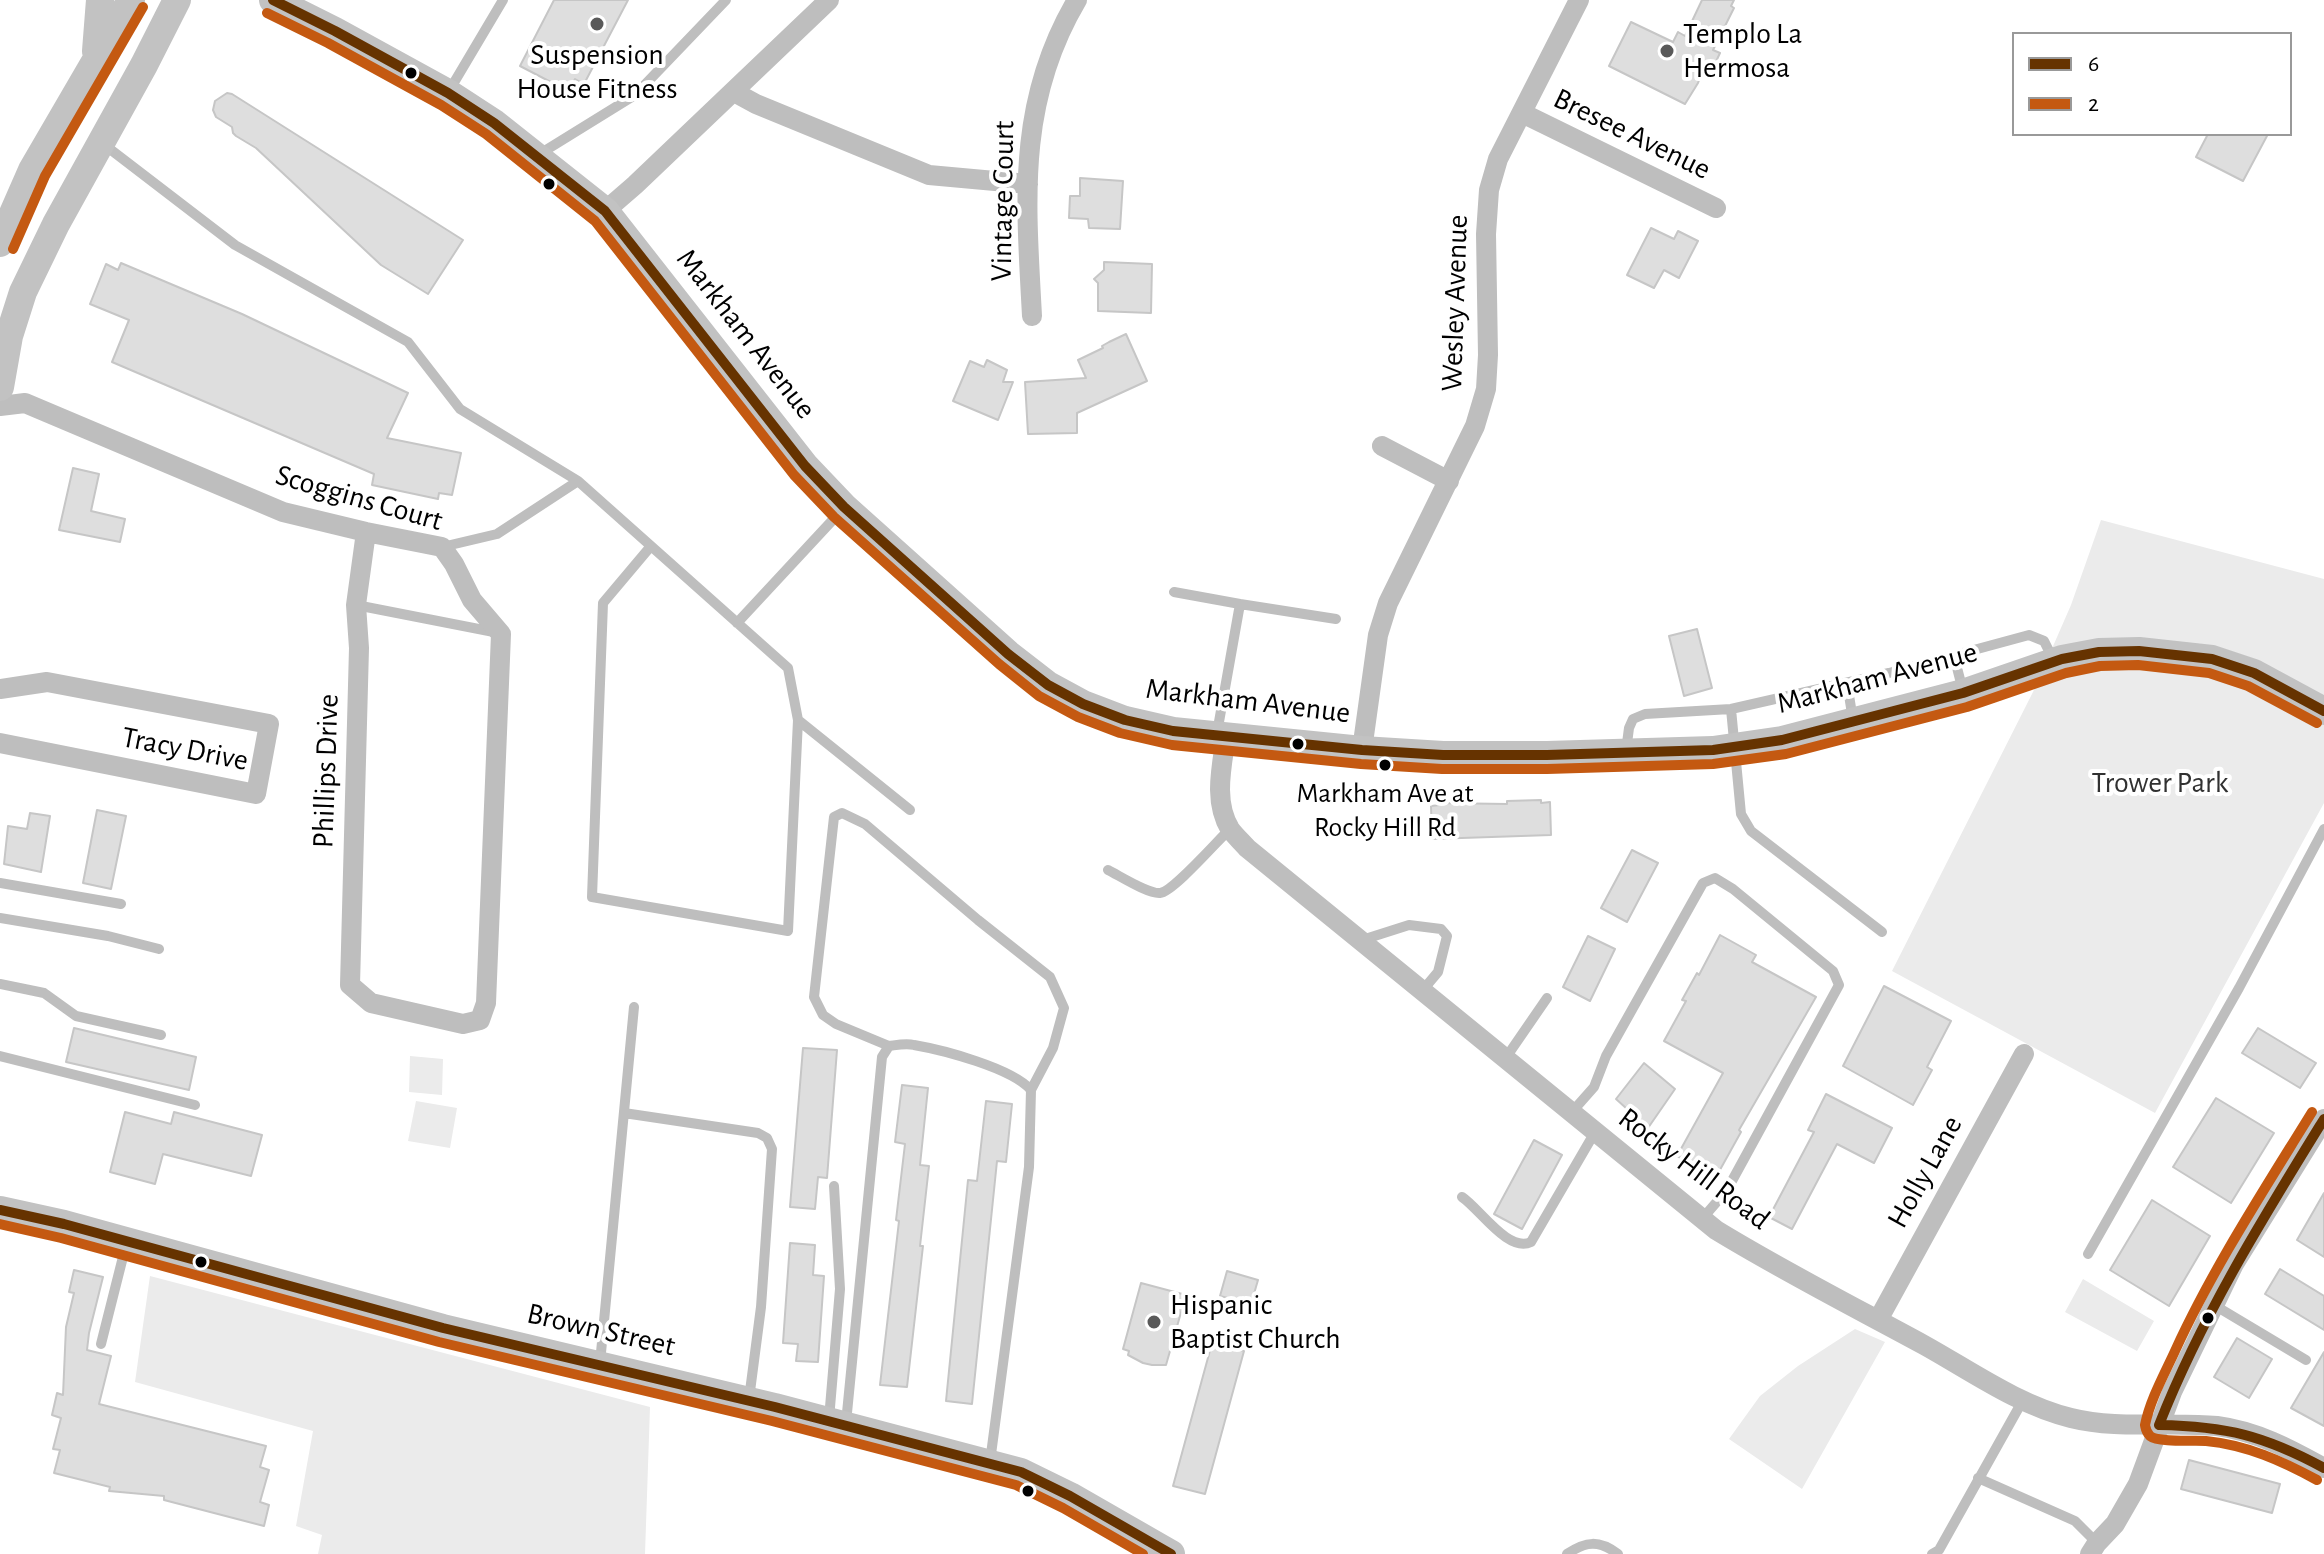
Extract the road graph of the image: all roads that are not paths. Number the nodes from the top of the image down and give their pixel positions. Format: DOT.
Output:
graph roads {
  1 [pos="100,0"];
  2 [pos="131,0"];
  3 [pos="177,0"];
  4 [pos="273,0"];
  5 [pos="503,0"];
  6 [pos="726,0"];
  7 [pos="829,0"];
  8 [pos="1077,0"];
  9 [pos="1579,0"];
  10 [pos="95,61"];
  11 [pos="734,92"];
  12 [pos="448,93"];
  13 [pos="1522,113"];
  14 [pos="102,142"];
  15 [pos="537,156"];
  16 [pos="1028,184"];
  17 [pos="1716,208"];
  18 [pos="605,211"];
  19 [pos="0,243"];
  20 [pos="1032,316"];
  21 [pos="0,387"];
  22 [pos="0,406"];
  23 [pos="1382,446"];
  24 [pos="578,481"];
  25 [pos="1449,481"];
  26 [pos="844,507"];
  27 [pos="366,532"];
  28 [pos="651,546"];
  29 [pos="442,547"];
  30 [pos="1174,592"];
  31 [pos="1240,604"];
  32 [pos="356,605"];
  33 [pos="1336,619"];
  34 [pos="737,623"];
  35 [pos="501,634"];
  36 [pos="1954,656"];
  37 [pos="2055,662"];
  38 [pos="1847,683"];
  39 [pos="0,689"];
  40 [pos="1963,693"];
  41 [pos="1731,709"];
  42 [pos="2324,711"];
  43 [pos="798,720"];
  44 [pos="1853,721"];
  45 [pos="1222,736"];
  46 [pos="0,743"];
  47 [pos="1734,747"];
  48 [pos="1362,750"];
  49 [pos="1626,753"];
  50 [pos="910,810"];
  51 [pos="1230,829"];
  52 [pos="2324,829"];
  53 [pos="1108,870"];
  54 [pos="0,883"];
  55 [pos="121,904"];
  56 [pos="0,918"];
  57 [pos="1882,932"];
  58 [pos="1360,940"];
  59 [pos="159,949"];
  60 [pos="0,984"];
  61 [pos="1422,991"];
  62 [pos="1547,998"];
  63 [pos="634,1007"];
  64 [pos="161,1035"];
  65 [pos="889,1046"];
  66 [pos="2024,1054"];
  67 [pos="0,1056"];
  68 [pos="1505,1059"];
  69 [pos="1031,1090"];
  70 [pos="195,1105"];
  71 [pos="624,1113"];
  72 [pos="1571,1113"];
  73 [pos="2324,1119"];
  74 [pos="1595,1132"];
  75 [pos="834,1186"];
  76 [pos="1462,1197"];
  77 [pos="0,1210"];
  78 [pos="1702,1219"];
  79 [pos="126,1241"];
  80 [pos="2088,1254"];
  81 [pos="2214,1305"];
  82 [pos="1878,1320"];
  83 [pos="101,1344"];
  84 [pos="2306,1360"];
  85 [pos="599,1365"];
  86 [pos="2023,1400"];
  87 [pos="749,1401"];
  88 [pos="837,1423"];
  89 [pos="2159,1425"];
  90 [pos="990,1464"];
  91 [pos="2324,1468"];
  92 [pos="1978,1478"];
  93 [pos="2093,1549"];
  94 [pos="1171,1554"];
  95 [pos="1567,1554"];
  96 [pos="1618,1554"];
  97 [pos="1932,1554"];
  1 -- 10 [label="street"];
  2 -- 10 [label="street"];
  3 -- 14 [label="street"];
  4 -- 12 [label="street, Markham Avenue"];
  5 -- 12 [label="lane"];
  6 -- 15 [label="lane"];
  7 -- 11 [label="street"];
  8 -- 16 [label="street, Vintage Court"];
  9 -- 13 [label="street, Wesley Avenue"];
  10 -- 19 [label="street"];
  11 -- 16 [label="street"];
  11 -- 18 [label="street"];
  12 -- 15 [label="street, Markham Avenue"];
  13 -- 17 [label="street, Bresee Avenue"];
  13 -- 25 [label="street, Wesley Avenue"];
  14 -- 21 [label="street"];
  14 -- 24 [label="lane"];
  15 -- 18 [label="street, Markham Avenue"];
  16 -- 20 [label="street, Vintage Court"];
  18 -- 26 [label="street, Markham Avenue"];
  22 -- 27 [label="street, Scoggins Court"];
  23 -- 25 [label="street"];
  24 -- 28 [label="lane"];
  24 -- 29 [label="lane"];
  25 -- 48 [label="street, Wesley Avenue"];
  26 -- 34 [label="lane"];
  26 -- 45 [label="street, Markham Avenue"];
  27 -- 29 [label="street, Scoggins Court"];
  27 -- 32 [label="street, Phillips Drive"];
  28 -- 34 [label="lane"];
  28 -- 43 [label="lane"];
  29 -- 35 [label="street, Scoggins Court"];
  30 -- 31 [label="lane"];
  31 -- 33 [label="lane"];
  31 -- 45 [label="lane"];
  32 -- 35 [label="lane"];
  32 -- 35 [label="street, Phillips Drive"];
  34 -- 43 [label="lane"];
  36 -- 37 [label="lane"];
  36 -- 38 [label="lane"];
  36 -- 40 [label="lane"];
  37 -- 40 [label="street, Markham Avenue"];
  37 -- 42 [label="street, Markham Avenue"];
  38 -- 41 [label="lane"];
  38 -- 44 [label="lane"];
  39 -- 46 [label="street, Tracy Drive"];
  40 -- 44 [label="street, Markham Avenue"];
  41 -- 47 [label="lane"];
  41 -- 49 [label="lane"];
  43 -- 50 [label="lane"];
  44 -- 47 [label="street, Markham Avenue"];
  45 -- 48 [label="street, Markham Avenue"];
  45 -- 51 [label="street"];
  47 -- 49 [label="street, Markham Avenue"];
  47 -- 57 [label="lane"];
  48 -- 49 [label="street, Markham Avenue"];
  51 -- 53 [label="lane"];
  51 -- 58 [label="street, Rocky Hill Road"];
  52 -- 80 [label="lane"];
  54 -- 55 [label="lane"];
  56 -- 59 [label="lane"];
  58 -- 61 [label="street, Rocky Hill Road"];
  58 -- 61 [label="lane"];
  60 -- 64 [label="lane"];
  61 -- 68 [label="street, Rocky Hill Road"];
  62 -- 68 [label="lane"];
  63 -- 71 [label="lane"];
  65 -- 69 [label="lane"];
  65 -- 69 [label="lane"];
  65 -- 88 [label="lane"];
  66 -- 82 [label="street, Holly Lane"];
  67 -- 70 [label="lane"];
  68 -- 72 [label="street, Rocky Hill Road"];
  69 -- 90 [label="lane"];
  71 -- 85 [label="lane"];
  71 -- 87 [label="lane"];
  72 -- 74 [label="street, Rocky Hill Road"];
  72 -- 78 [label="lane"];
  73 -- 81 [label="street"];
  74 -- 76 [label="lane"];
  74 -- 78 [label="street, Rocky Hill Road"];
  75 -- 88 [label="lane"];
  77 -- 79 [label="street, Brown Street"];
  78 -- 82 [label="street, Rocky Hill Road"];
  79 -- 83 [label="lane"];
  79 -- 85 [label="street, Brown Street"];
  81 -- 84 [label="lane"];
  81 -- 89 [label="street"];
  82 -- 86 [label="street, Rocky Hill Road"];
  85 -- 87 [label="street, Brown Street"];
  86 -- 89 [label="street, Rocky Hill Road"];
  86 -- 92 [label="lane"];
  87 -- 88 [label="street, Brown Street"];
  88 -- 90 [label="street, Brown Street"];
  89 -- 91 [label="street, Rocky Hill Road"];
  89 -- 93 [label="street"];
  90 -- 94 [label="street, Brown Street"];
  92 -- 93 [label="lane"];
  92 -- 97 [label="lane"];
  95 -- 96 [label="lane"];
}
